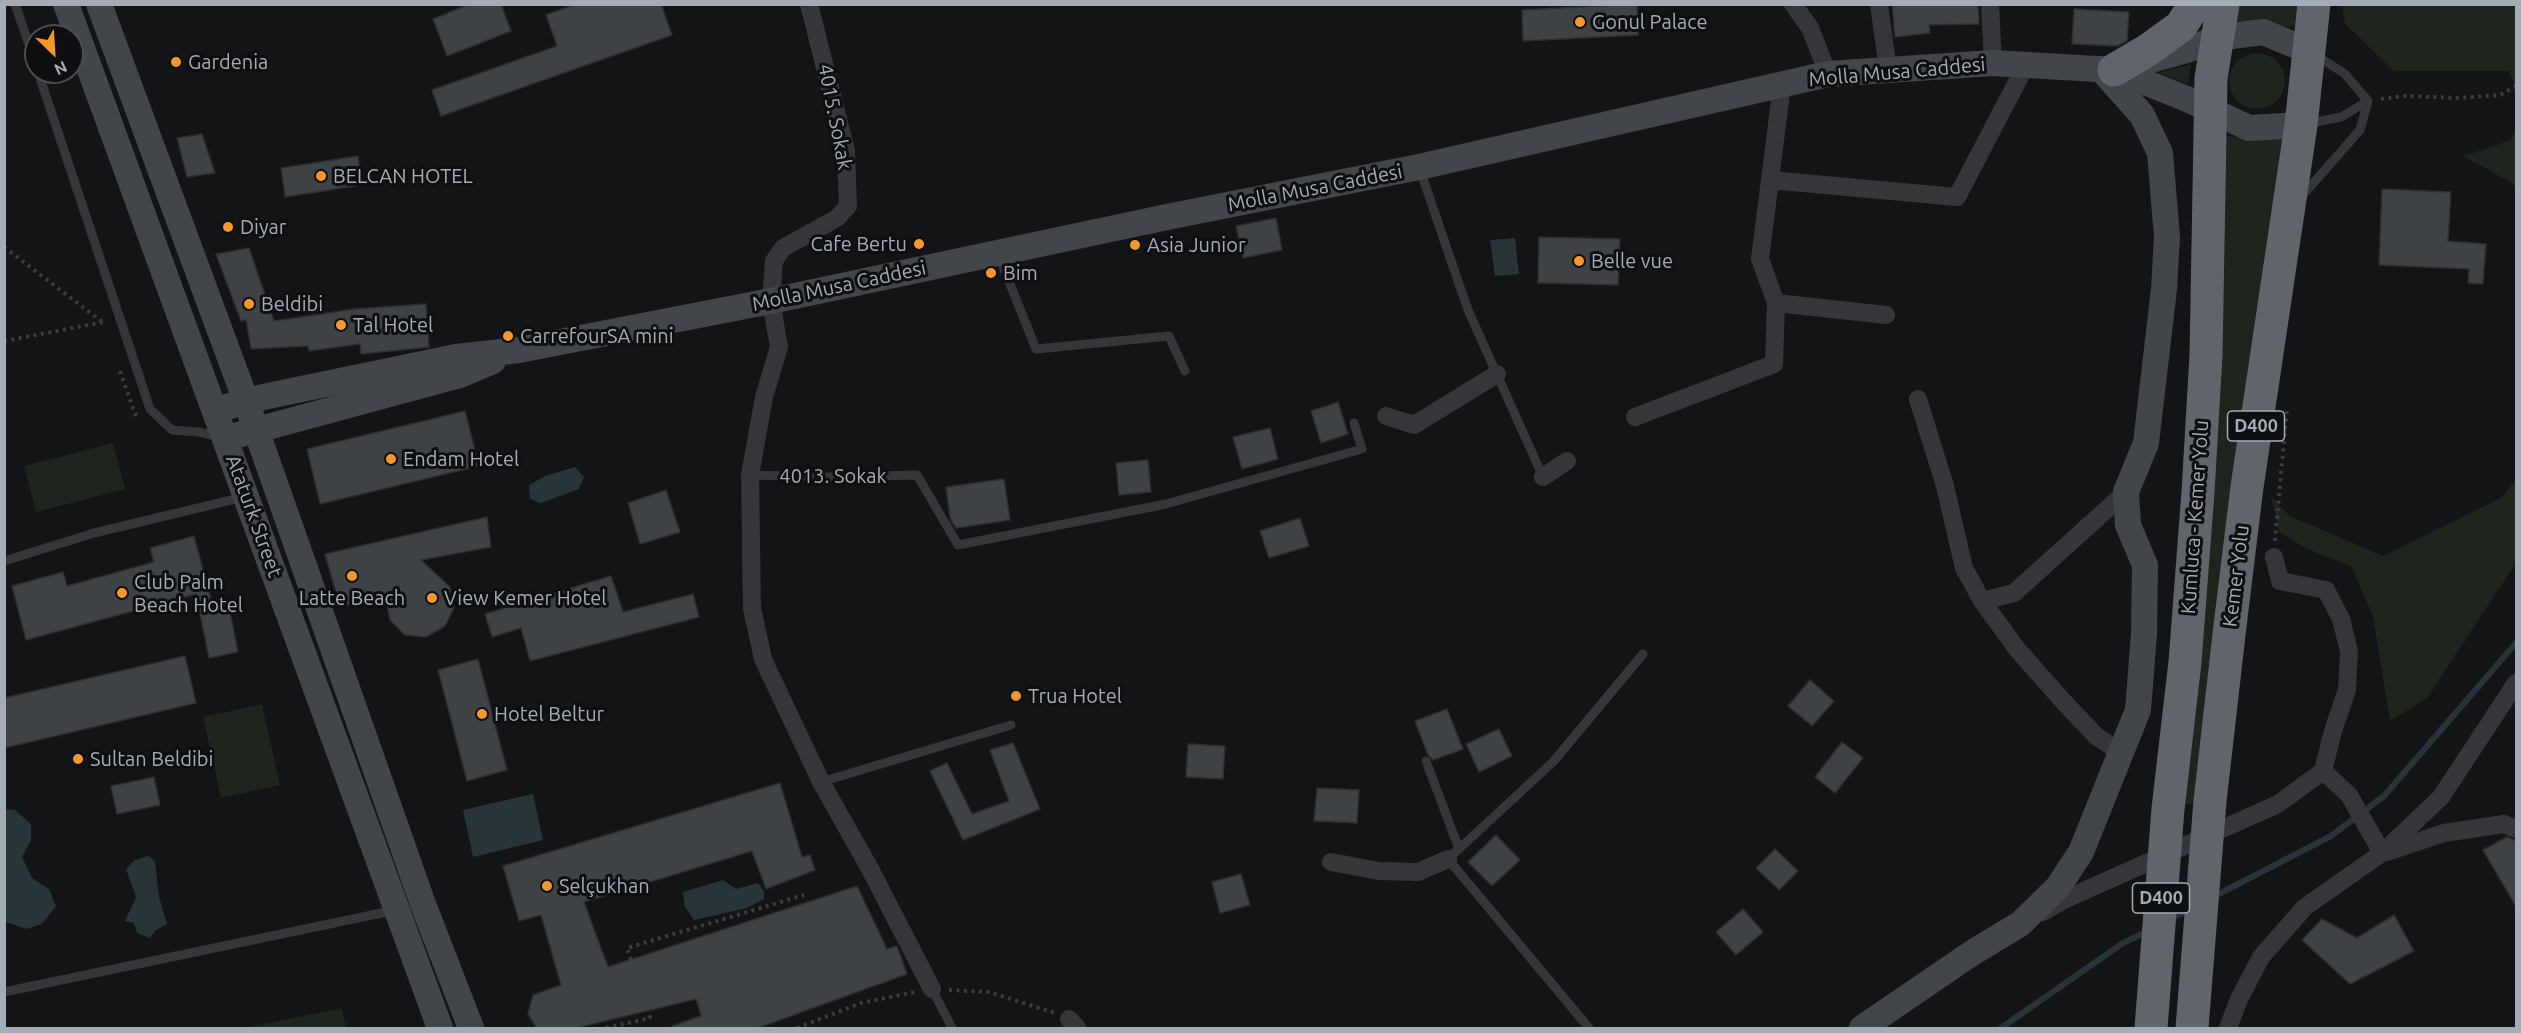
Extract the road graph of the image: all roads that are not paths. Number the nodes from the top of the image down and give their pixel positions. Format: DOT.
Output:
graph roads {
  1 [pos="15,4"];
  2 [pos="66,4"];
  3 [pos="99,4"];
  4 [pos="809,4"];
  5 [pos="1793,4"];
  6 [pos="1880,4"];
  7 [pos="1990,4"];
  8 [pos="2195,4"];
  9 [pos="2223,4"];
  10 [pos="2314,4"];
  11 [pos="24,30"];
  12 [pos="2217,38"];
  13 [pos="2311,52"];
  14 [pos="1993,63"];
  15 [pos="2026,65"];
  16 [pos="2108,69"];
  17 [pos="1888,70"];
  18 [pos="1828,74"];
  19 [pos="42,84"];
  20 [pos="1782,85"];
  21 [pos="2368,101"];
  22 [pos="2210,111"];
  23 [pos="2301,125"];
  24 [pos="1419,167"];
  25 [pos="1770,180"];
  26 [pos="2288,212"];
  27 [pos="997,253"];
  28 [pos="771,301"];
  29 [pos="1776,303"];
  30 [pos="1886,315"];
  31 [pos="519,350"];
  32 [pos="1185,371"];
  33 [pos="1497,374"];
  34 [pos="1918,399"];
  35 [pos="246,401"];
  36 [pos="215,410"];
  37 [pos="1386,416"];
  38 [pos="1635,417"];
  39 [pos="1354,423"];
  40 [pos="255,430"];
  41 [pos="199,432"];
  42 [pos="226,439"];
  43 [pos="1567,461"];
  44 [pos="750,475"];
  45 [pos="1543,477"];
  46 [pos="2126,492"];
  47 [pos="246,496"];
  48 [pos="2274,557"];
  49 [pos="4,561"];
  50 [pos="1982,601"];
  51 [pos="1643,654"];
  52 [pos="2517,682"];
  53 [pos="1011,725"];
  54 [pos="2121,753"];
  55 [pos="1426,761"];
  56 [pos="2323,771"];
  57 [pos="821,782"];
  58 [pos="2517,829"];
  59 [pos="2382,853"];
  60 [pos="1454,854"];
  61 [pos="1331,862"];
  62 [pos="396,910"];
  63 [pos="2020,924"];
  64 [pos="932,989"];
  65 [pos="4,992"];
  66 [pos="440,1029"];
  67 [pos="471,1029"];
  68 [pos="952,1029"];
  69 [pos="1589,1029"];
  70 [pos="1862,1029"];
  71 [pos="2151,1029"];
  72 [pos="2192,1029"];
  73 [pos="2228,1029"];
  1 -- 11 [label="lane"];
  2 -- 36 [label="street, Ataturk Street"];
  3 -- 35 [label="street, Ataturk Street"];
  4 -- 28 [label="street, 4015. Sokak"];
  5 -- 18 [label="street"];
  6 -- 17 [label="street"];
  7 -- 14 [label="street"];
  8 -- 16 [label="highway"];
  9 -- 12 [label="highway, Kumluca - Kemer Yolu / D400"];
  10 -- 13 [label="highway, Kemer Yolu / D400"];
  12 -- 13 [label="street"];
  12 -- 16 [label="street"];
  12 -- 22 [label="highway, Kumluca - Kemer Yolu / D400"];
  13 -- 21 [label="lane"];
  13 -- 23 [label="highway, Kemer Yolu / D400"];
  14 -- 15 [label="street, Molla Musa Caddesi"];
  14 -- 17 [label="street, Molla Musa Caddesi"];
  15 -- 16 [label="street, Molla Musa Caddesi"];
  15 -- 25 [label="street"];
  16 -- 22 [label="street"];
  16 -- 46 [label="street"];
  17 -- 18 [label="street, Molla Musa Caddesi"];
  18 -- 20 [label="street, Molla Musa Caddesi"];
  19 -- 41 [label="lane"];
  20 -- 24 [label="street, Molla Musa Caddesi"];
  20 -- 25 [label="street"];
  21 -- 23 [label="lane"];
  21 -- 26 [label="lane"];
  22 -- 23 [label="street"];
  22 -- 71 [label="highway, Kumluca - Kemer Yolu / D400"];
  23 -- 26 [label="highway, Kemer Yolu / D400"];
  24 -- 27 [label="street, Molla Musa Caddesi"];
  24 -- 33 [label="lane"];
  25 -- 29 [label="street"];
  26 -- 72 [label="highway, Kemer Yolu / D400"];
  27 -- 28 [label="street, Molla Musa Caddesi"];
  27 -- 32 [label="lane"];
  28 -- 31 [label="street, Molla Musa Caddesi"];
  28 -- 44 [label="street"];
  29 -- 30 [label="street"];
  29 -- 38 [label="street"];
  31 -- 35 [label="street"];
  31 -- 40 [label="street"];
  33 -- 37 [label="street"];
  33 -- 45 [label="lane"];
  34 -- 50 [label="street"];
  35 -- 36 [label="street"];
  35 -- 40 [label="street, Ataturk Street"];
  36 -- 41 [label="lane"];
  36 -- 42 [label="street, Ataturk Street"];
  39 -- 44 [label="lane, 4013. Sokak"];
  40 -- 42 [label="street"];
  40 -- 67 [label="street, Ataturk Street"];
  41 -- 42 [label="lane"];
  42 -- 47 [label="street, Ataturk Street"];
  43 -- 45 [label="street"];
  44 -- 57 [label="street"];
  46 -- 50 [label="street"];
  46 -- 54 [label="street"];
  47 -- 49 [label="lane"];
  47 -- 62 [label="street, Ataturk Street"];
  48 -- 56 [label="street"];
  50 -- 54 [label="street"];
  51 -- 60 [label="lane"];
  52 -- 59 [label="street"];
  53 -- 57 [label="lane"];
  54 -- 63 [label="street"];
  55 -- 60 [label="lane"];
  56 -- 59 [label="street"];
  56 -- 63 [label="street"];
  57 -- 64 [label="street"];
  58 -- 59 [label="street"];
  59 -- 73 [label="street"];
  60 -- 61 [label="street"];
  60 -- 69 [label="lane"];
  62 -- 65 [label="lane"];
  62 -- 66 [label="street, Ataturk Street"];
  63 -- 70 [label="street"];
  64 -- 68 [label="lane"];
}
